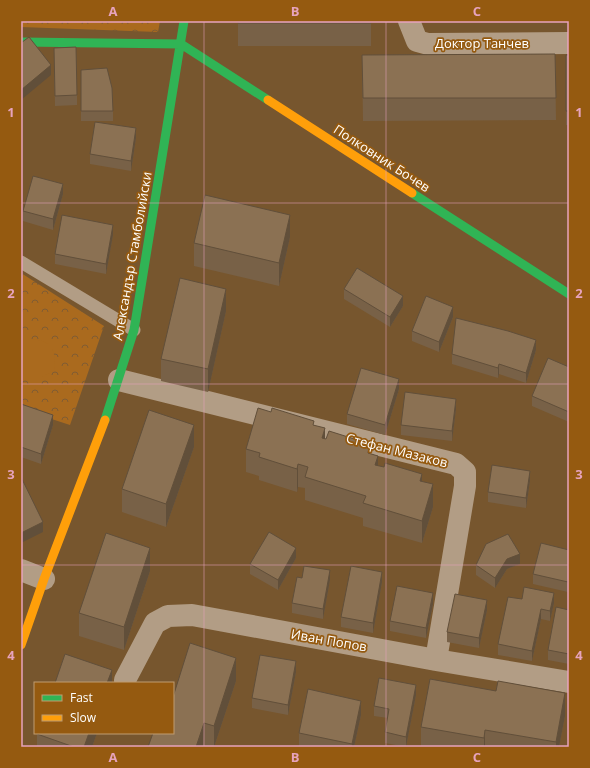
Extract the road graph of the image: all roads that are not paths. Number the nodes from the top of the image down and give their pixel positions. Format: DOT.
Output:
graph roads {
  1 [pos="184,21"];
  2 [pos="409,21"];
  3 [pos="21,42"];
  4 [pos="569,43"];
  5 [pos="181,44"];
  6 [pos="21,262"];
  7 [pos="569,294"];
  8 [pos="134,330"];
  9 [pos="119,380"];
  10 [pos="21,570"];
  11 [pos="44,579"];
  12 [pos="21,646"];
  13 [pos="436,660"];
  14 [pos="125,680"];
  15 [pos="569,682"];
  1 -- 5 [label="street, Александър Стамболийски"];
  2 -- 4 [label="street, Доктор Танчев"];
  3 -- 5 [label="street"];
  5 -- 7 [label="street, Полковник Бочев"];
  5 -- 8 [label="street, Александър Стамболийски"];
  6 -- 8 [label="lane"];
  8 -- 9 [label="street, Александър Стамболийски"];
  9 -- 11 [label="street, Александър Стамболийски"];
  9 -- 13 [label="street, Стефан Мазаков"];
  10 -- 11 [label="street"];
  11 -- 12 [label="street, Александър Стамболийски"];
  13 -- 14 [label="street, Иван Попов"];
  13 -- 15 [label="street, Иван Попов"];
}
